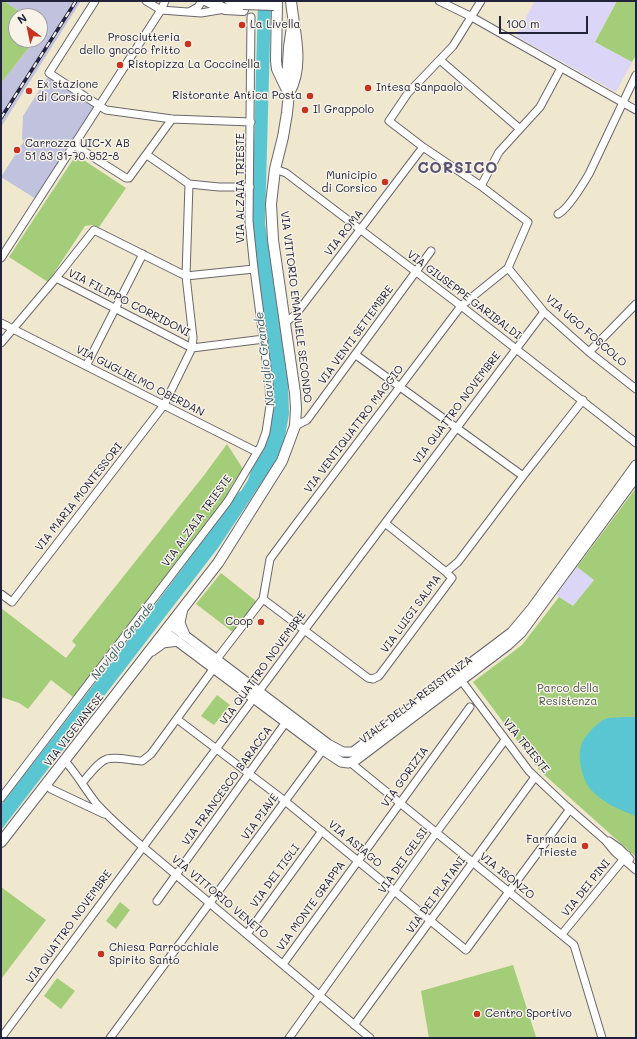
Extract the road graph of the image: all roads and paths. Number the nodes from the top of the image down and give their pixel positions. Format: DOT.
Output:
graph roads {
  1 [pos="95,1"];
  2 [pos="146,1"];
  3 [pos="165,1"];
  4 [pos="202,1"];
  5 [pos="207,1"];
  6 [pos="291,1"];
  7 [pos="439,1"];
  8 [pos="481,1"];
  9 [pos="228,5"];
  10 [pos="275,7"];
  11 [pos="161,10"];
  12 [pos="189,12"];
  13 [pos="470,16"];
  14 [pos="251,17"];
  15 [pos="440,60"];
  16 [pos="561,68"];
  17 [pos="636,75"];
  18 [pos="289,93"];
  19 [pos="623,102"];
  20 [pos="98,106"];
  21 [pos="636,110"];
  22 [pos="172,119"];
  23 [pos="251,122"];
  24 [pos="520,129"];
  25 [pos="74,145"];
  26 [pos="424,147"];
  27 [pos="147,155"];
  28 [pos="275,168"];
  29 [pos="189,184"];
  30 [pos="250,186"];
  31 [pos="480,186"];
  32 [pos="558,214"];
  33 [pos="360,230"];
  34 [pos="431,251"];
  35 [pos="143,254"];
  36 [pos="1,258"];
  37 [pos="508,268"];
  38 [pos="254,269"];
  39 [pos="416,272"];
  40 [pos="186,276"];
  41 [pos="56,278"];
  42 [pos="636,304"];
  43 [pos="461,306"];
  44 [pos="116,308"];
  45 [pos="283,309"];
  46 [pos="544,312"];
  47 [pos="296,314"];
  48 [pos="1,323"];
  49 [pos="285,323"];
  50 [pos="13,328"];
  51 [pos="264,339"];
  52 [pos="1,343"];
  53 [pos="192,348"];
  54 [pos="516,349"];
  55 [pos="589,352"];
  56 [pos="356,354"];
  57 [pos="86,366"];
  58 [pos="399,387"];
  59 [pos="636,388"];
  60 [pos="583,400"];
  61 [pos="164,405"];
  62 [pos="295,426"];
  63 [pos="456,428"];
  64 [pos="636,442"];
  65 [pos="257,452"];
  66 [pos="636,466"];
  67 [pos="523,476"];
  68 [pos="636,477"];
  69 [pos="385,523"];
  70 [pos="564,570"];
  71 [pos="446,572"];
  72 [pos="1,594"];
  73 [pos="264,600"];
  74 [pos="184,608"];
  75 [pos="168,628"];
  76 [pos="305,630"];
  77 [pos="183,640"];
  78 [pos="146,656"];
  79 [pos="215,664"];
  80 [pos="459,678"];
  81 [pos="256,695"];
  82 [pos="470,707"];
  83 [pos="177,719"];
  84 [pos="286,722"];
  85 [pos="505,740"];
  86 [pos="326,747"];
  87 [pos="217,750"];
  88 [pos="65,761"];
  89 [pos="351,763"];
  90 [pos="249,774"];
  91 [pos="535,777"];
  92 [pos="82,782"];
  93 [pos="46,784"];
  94 [pos="1,798"];
  95 [pos="285,801"];
  96 [pos="400,802"];
  97 [pos="570,809"];
  98 [pos="107,815"];
  99 [pos="322,831"];
  100 [pos="436,833"];
  101 [pos="1,842"];
  102 [pos="143,847"];
  103 [pos="625,857"];
  104 [pos="357,861"];
  105 [pos="473,863"];
  106 [pos="636,867"];
  107 [pos="636,870"];
  108 [pos="177,875"];
  109 [pos="394,892"];
  110 [pos="509,893"];
  111 [pos="157,901"];
  112 [pos="210,904"];
  113 [pos="430,921"];
  114 [pos="247,934"];
  115 [pos="562,934"];
  116 [pos="283,964"];
  117 [pos="319,995"];
  118 [pos="354,1025"];
  119 [pos="1,1038"];
  120 [pos="110,1038"];
  121 [pos="289,1038"];
  122 [pos="370,1038"];
  123 [pos="602,1038"];
  1 -- 20 [label="street"];
  2 -- 11 [label="street"];
  3 -- 11 [label="street"];
  4 -- 12 [label="street"];
  5 -- 9 [label="main road"];
  6 -- 18 [label="main road, VIA VITTORIO EMANUELE SECONDO"];
  7 -- 13 [label="street"];
  8 -- 13 [label="street"];
  9 -- 10 [label="main road"];
  9 -- 12 [label="street"];
  10 -- 18 [label="main road"];
  11 -- 12 [label="street"];
  11 -- 20 [label="street"];
  13 -- 15 [label="street"];
  13 -- 16 [label="street"];
  14 -- 23 [label="street, VIA ALZAIA TRIESTE"];
  15 -- 24 [label="street"];
  15 -- 26 [label="street"];
  16 -- 19 [label="street"];
  16 -- 24 [label="street"];
  17 -- 19 [label="street"];
  18 -- 28 [label="main road, VIA VITTORIO EMANUELE SECONDO"];
  19 -- 21 [label="street"];
  19 -- 32 [label="street"];
  20 -- 22 [label="street"];
  20 -- 25 [label="street"];
  22 -- 23 [label="street"];
  22 -- 27 [label="street"];
  23 -- 30 [label="street, VIA ALZAIA TRIESTE"];
  24 -- 31 [label="street"];
  25 -- 27 [label="street"];
  25 -- 36 [label="street"];
  26 -- 31 [label="street"];
  26 -- 33 [label="street, VIA ROMA"];
  27 -- 29 [label="street"];
  28 -- 33 [label="street, VIA GIUSEPPE GARIBALDI"];
  28 -- 45 [label="main road, VIA VITTORIO EMANUELE SECONDO"];
  29 -- 30 [label="street"];
  29 -- 40 [label="street"];
  30 -- 38 [label="street, VIA ALZAIA TRIESTE"];
  31 -- 37 [label="street, VIA VENTIQUATTRO MAGGIO"];
  33 -- 39 [label="street, VIA GIUSEPPE GARIBALDI"];
  33 -- 47 [label="street, VIA ROMA"];
  34 -- 39 [label="street, VIA VENTI SETTEMBRE"];
  35 -- 40 [label="street"];
  35 -- 41 [label="street"];
  35 -- 44 [label="street"];
  37 -- 43 [label="street, VIA VENTIQUATTRO MAGGIO"];
  37 -- 46 [label="street, VIA UGO FOSCOLO"];
  38 -- 40 [label="street"];
  38 -- 51 [label="street, VIA ALZAIA TRIESTE"];
  39 -- 43 [label="street, VIA GIUSEPPE GARIBALDI"];
  39 -- 56 [label="street, VIA VENTI SETTEMBRE"];
  40 -- 53 [label="street"];
  41 -- 44 [label="street, VIA FILIPPO CORRIDONI"];
  41 -- 50 [label="street"];
  42 -- 55 [label="street"];
  43 -- 54 [label="street, VIA GIUSEPPE GARIBALDI"];
  43 -- 58 [label="street, VIA VENTIQUATTRO MAGGIO"];
  44 -- 53 [label="street, VIA FILIPPO CORRIDONI"];
  44 -- 57 [label="street"];
  45 -- 47 [label="street"];
  45 -- 49 [label="main road, VIA VITTORIO EMANUELE SECONDO"];
  46 -- 54 [label="street, VIA QUATTRO NOVEMBRE"];
  46 -- 55 [label="street, VIA UGO FOSCOLO"];
  47 -- 49 [label="street, VIA ROMA"];
  48 -- 50 [label="street, VIA GUGLIELMO OBERDAN"];
  49 -- 62 [label="main road, VIA VITTORIO EMANUELE SECONDO"];
  50 -- 52 [label="street"];
  50 -- 57 [label="street, VIA GUGLIELMO OBERDAN"];
  51 -- 53 [label="street, VIA FILIPPO CORRIDONI"];
  51 -- 65 [label="street, VIA ALZAIA TRIESTE"];
  53 -- 61 [label="street, VIA MARIA MONTESSORI"];
  54 -- 60 [label="street, VIA GIUSEPPE GARIBALDI"];
  54 -- 63 [label="street, VIA QUATTRO NOVEMBRE"];
  55 -- 59 [label="street, VIA UGO FOSCOLO"];
  56 -- 58 [label="street"];
  56 -- 62 [label="street, VIA VENTI SETTEMBRE"];
  57 -- 61 [label="street, VIA GUGLIELMO OBERDAN"];
  58 -- 63 [label="street"];
  58 -- 73 [label="street, VIA VENTIQUATTRO MAGGIO"];
  60 -- 64 [label="street, VIA GIUSEPPE GARIBALDI"];
  60 -- 67 [label="street, VIA LUIGI SALMA"];
  61 -- 65 [label="street, VIA GUGLIELMO OBERDAN"];
  61 -- 72 [label="street, VIA MARIA MONTESSORI"];
  62 -- 74 [label="main road, VIA VITTORIO EMANUELE SECONDO"];
  63 -- 67 [label="street"];
  63 -- 69 [label="street, VIA QUATTRO NOVEMBRE"];
  65 -- 94 [label="street, VIA ALZAIA TRIESTE"];
  66 -- 70 [label="street, VIALE DELLA RESISTENZA"];
  67 -- 71 [label="street, VIA LUIGI SALMA"];
  68 -- 70 [label="street, VIALE DELLA RESISTENZA"];
  69 -- 71 [label="street"];
  69 -- 76 [label="street, VIA QUATTRO NOVEMBRE"];
  70 -- 80 [label="street, VIALE DELLA RESISTENZA"];
  71 -- 76 [label="street, VIA LUIGI SALMA"];
  73 -- 76 [label="street, VIA LUIGI SALMA"];
  73 -- 79 [label="street"];
  74 -- 75 [label="main road, VIA VITTORIO EMANUELE SECONDO"];
  74 -- 77 [label="street"];
  75 -- 77 [label="street, VIALE DELLA RESISTENZA"];
  75 -- 78 [label="main road, VIA VIGEVANESE"];
  76 -- 81 [label="street, VIA QUATTRO NOVEMBRE"];
  77 -- 78 [label="street"];
  77 -- 79 [label="street, VIALE DELLA RESISTENZA"];
  78 -- 88 [label="main road, VIA VIGEVANESE"];
  79 -- 81 [label="street, VIALE DELLA RESISTENZA"];
  79 -- 83 [label="street"];
  80 -- 85 [label="street, VIA TRIESTE"];
  80 -- 86 [label="street, VIALE DELLA RESISTENZA"];
  80 -- 89 [label="street, VIALE DELLA RESISTENZA"];
  81 -- 84 [label="street, VIALE DELLA RESISTENZA"];
  81 -- 86 [label="street, VIALE DELLA RESISTENZA"];
  81 -- 87 [label="street, VIA QUATTRO NOVEMBRE"];
  82 -- 96 [label="street, VIA GORIZIA"];
  83 -- 87 [label="street, VIA ASIAGO"];
  83 -- 92 [label="street"];
  84 -- 86 [label="street, VIALE DELLA RESISTENZA"];
  84 -- 90 [label="street, VIA FRANCESCO BARACCA"];
  85 -- 91 [label="street, VIA TRIESTE"];
  85 -- 100 [label="street, VIA DEI GELSI"];
  86 -- 89 [label="street, VIALE DELLA RESISTENZA"];
  86 -- 95 [label="street, VIA PIAVE"];
  87 -- 90 [label="street, VIA ASIAGO"];
  87 -- 102 [label="street, VIA QUATTRO NOVEMBRE"];
  88 -- 92 [label="street, VIA VITTORIO VENETO"];
  88 -- 93 [label="main road, VIA VIGEVANESE"];
  89 -- 96 [label="street, VIA ISONZO"];
  90 -- 95 [label="street, VIA ASIAGO"];
  90 -- 108 [label="street, VIA FRANCESCO BARACCA"];
  91 -- 97 [label="street, VIA TRIESTE"];
  91 -- 105 [label="street, VIA DEI PLATANI"];
  92 -- 98 [label="street, VIA VITTORIO VENETO"];
  93 -- 98 [label="street, VIA VITTORIO VENETO"];
  93 -- 101 [label="main road, VIA VIGEVANESE"];
  95 -- 99 [label="street, VIA ASIAGO"];
  95 -- 112 [label="street, VIA PIAVE"];
  96 -- 100 [label="street, VIA ISONZO"];
  96 -- 104 [label="street, VIA GORIZIA"];
  97 -- 103 [label="street, VIA TRIESTE"];
  97 -- 110 [label="street"];
  98 -- 102 [label="street, VIA VITTORIO VENETO"];
  99 -- 104 [label="street, VIA ASIAGO"];
  99 -- 114 [label="street, VIA DEI TIGLI"];
  100 -- 105 [label="street, VIA ISONZO"];
  100 -- 109 [label="street, VIA DEI GELSI"];
  102 -- 108 [label="street, VIA VITTORIO VENETO"];
  102 -- 119 [label="street, VIA QUATTRO NOVEMBRE"];
  103 -- 106 [label="street, VIA TRIESTE"];
  103 -- 107 [label="street, VIA TRIESTE"];
  103 -- 115 [label="street, VIA DEI PINI"];
  104 -- 109 [label="street, VIA ASIAGO"];
  104 -- 116 [label="street, VIA MONTE GRAPPA"];
  105 -- 110 [label="street, VIA ISONZO"];
  105 -- 113 [label="street, VIA DEI PLATANI"];
  108 -- 111 [label="street, VIA FRANCESCO BARACCA"];
  108 -- 112 [label="street, VIA VITTORIO VENETO"];
  109 -- 113 [label="street, VIA ASIAGO"];
  109 -- 117 [label="street, VIA DEI GELSI"];
  110 -- 113 [label="street, VIA ASIAGO"];
  110 -- 115 [label="street, VIA ISONZO"];
  112 -- 114 [label="street, VIA VITTORIO VENETO"];
  112 -- 120 [label="street, VIA PIAVE"];
  113 -- 118 [label="street, VIA DEI PLATANI"];
  114 -- 116 [label="street, VIA VITTORIO VENETO"];
  115 -- 123 [label="street, VIA ISONZO"];
  116 -- 117 [label="street, VIA VITTORIO VENETO"];
  117 -- 118 [label="street, VIA VITTORIO VENETO"];
  117 -- 121 [label="street, VIA DEI GELSI"];
  118 -- 122 [label="street, VIA VITTORIO VENETO"];
}
